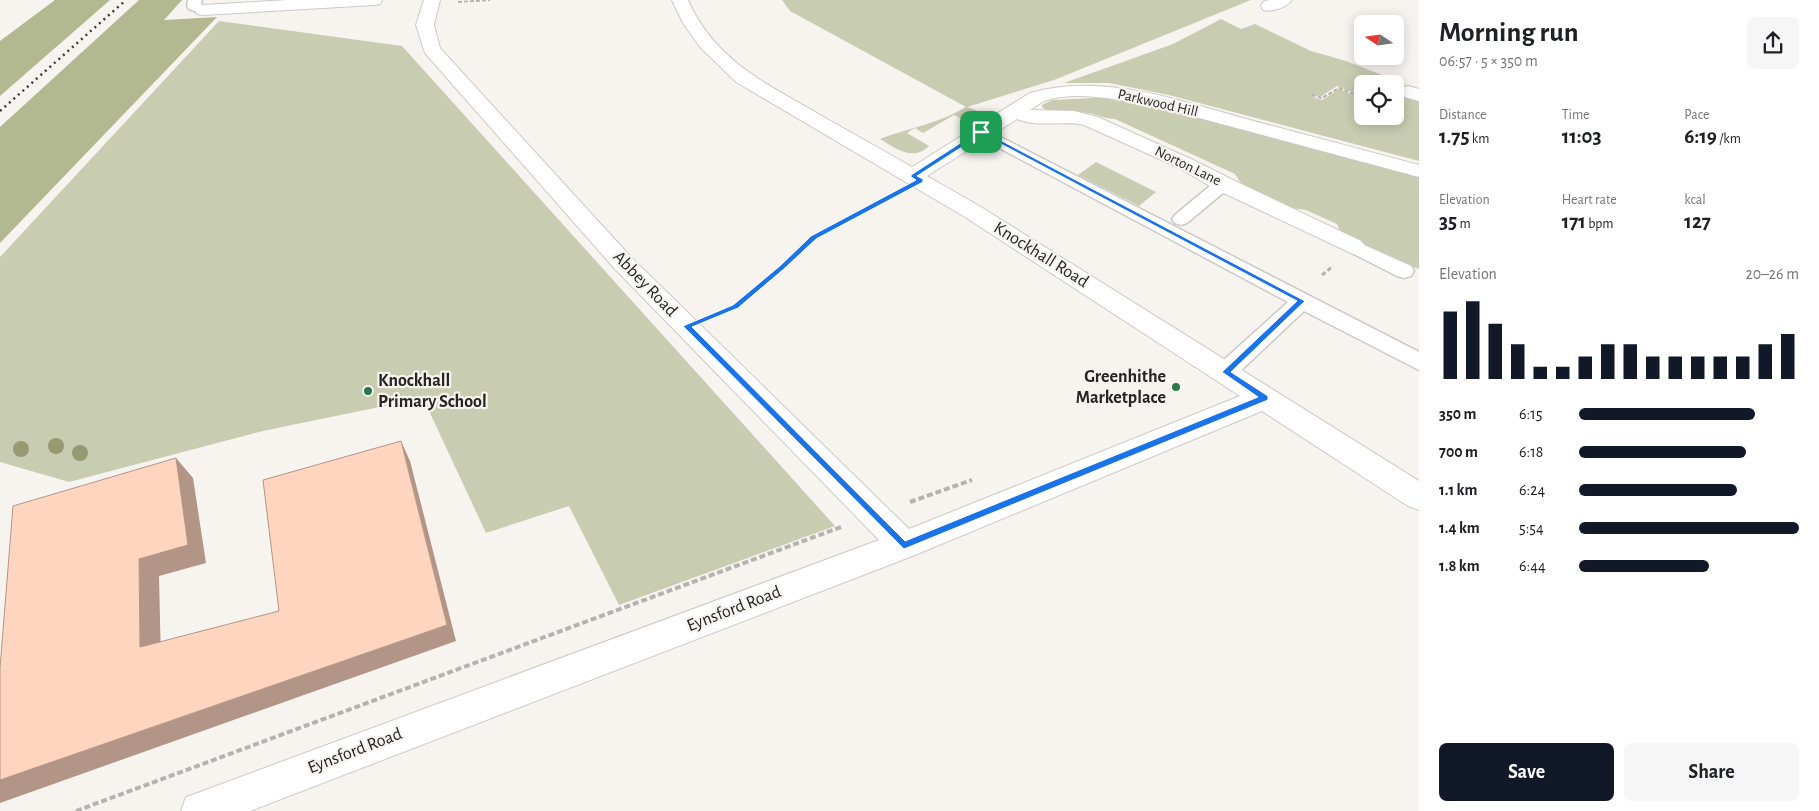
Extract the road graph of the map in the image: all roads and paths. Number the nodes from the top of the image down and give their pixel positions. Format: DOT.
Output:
graph roads {
  1 [pos="374,0"];
  2 [pos="432,0"];
  3 [pos="680,0"];
  4 [pos="199,5"];
  5 [pos="1354,94"];
  6 [pos="1312,95"];
  7 [pos="1016,111"];
  8 [pos="981,132"];
  9 [pos="1419,171"];
  10 [pos="917,178"];
  11 [pos="1223,184"];
  12 [pos="1181,219"];
  13 [pos="1353,246"];
  14 [pos="1404,271"];
  15 [pos="1302,301"];
  16 [pos="686,326"];
  17 [pos="1419,362"];
  18 [pos="1226,372"];
  19 [pos="1265,398"];
  20 [pos="975,479"];
  21 [pos="1419,497"];
  22 [pos="874,515"];
  23 [pos="904,545"];
  24 [pos="76,811"];
  25 [pos="200,811"];
  1 -- 4 [label="street"];
  2 -- 16 [label="street, Abbey Road"];
  3 -- 10 [label="street, Knockhall Road"];
  5 -- 6 [label="path"];
  7 -- 8 [label="street, Parkwood Hill"];
  7 -- 9 [label="street, Parkwood Hill"];
  7 -- 11 [label="street, Norton Lane"];
  8 -- 10 [label="street, Parkwood Hill"];
  8 -- 15 [label="lane"];
  10 -- 16 [label="path"];
  10 -- 18 [label="street, Knockhall Road"];
  11 -- 12 [label="lane"];
  11 -- 13 [label="street, Norton Lane"];
  13 -- 14 [label="lane"];
  15 -- 17 [label="lane"];
  15 -- 18 [label="lane"];
  16 -- 22 [label="street, Abbey Road"];
  18 -- 19 [label="street, Knockhall Road"];
  19 -- 21 [label="street, Knockhall Road"];
  19 -- 23 [label="street, Eynsford Road"];
  20 -- 22 [label="path"];
  22 -- 23 [label="street, Abbey Road"];
  22 -- 24 [label="path"];
  23 -- 25 [label="street, Eynsford Road"];
}
